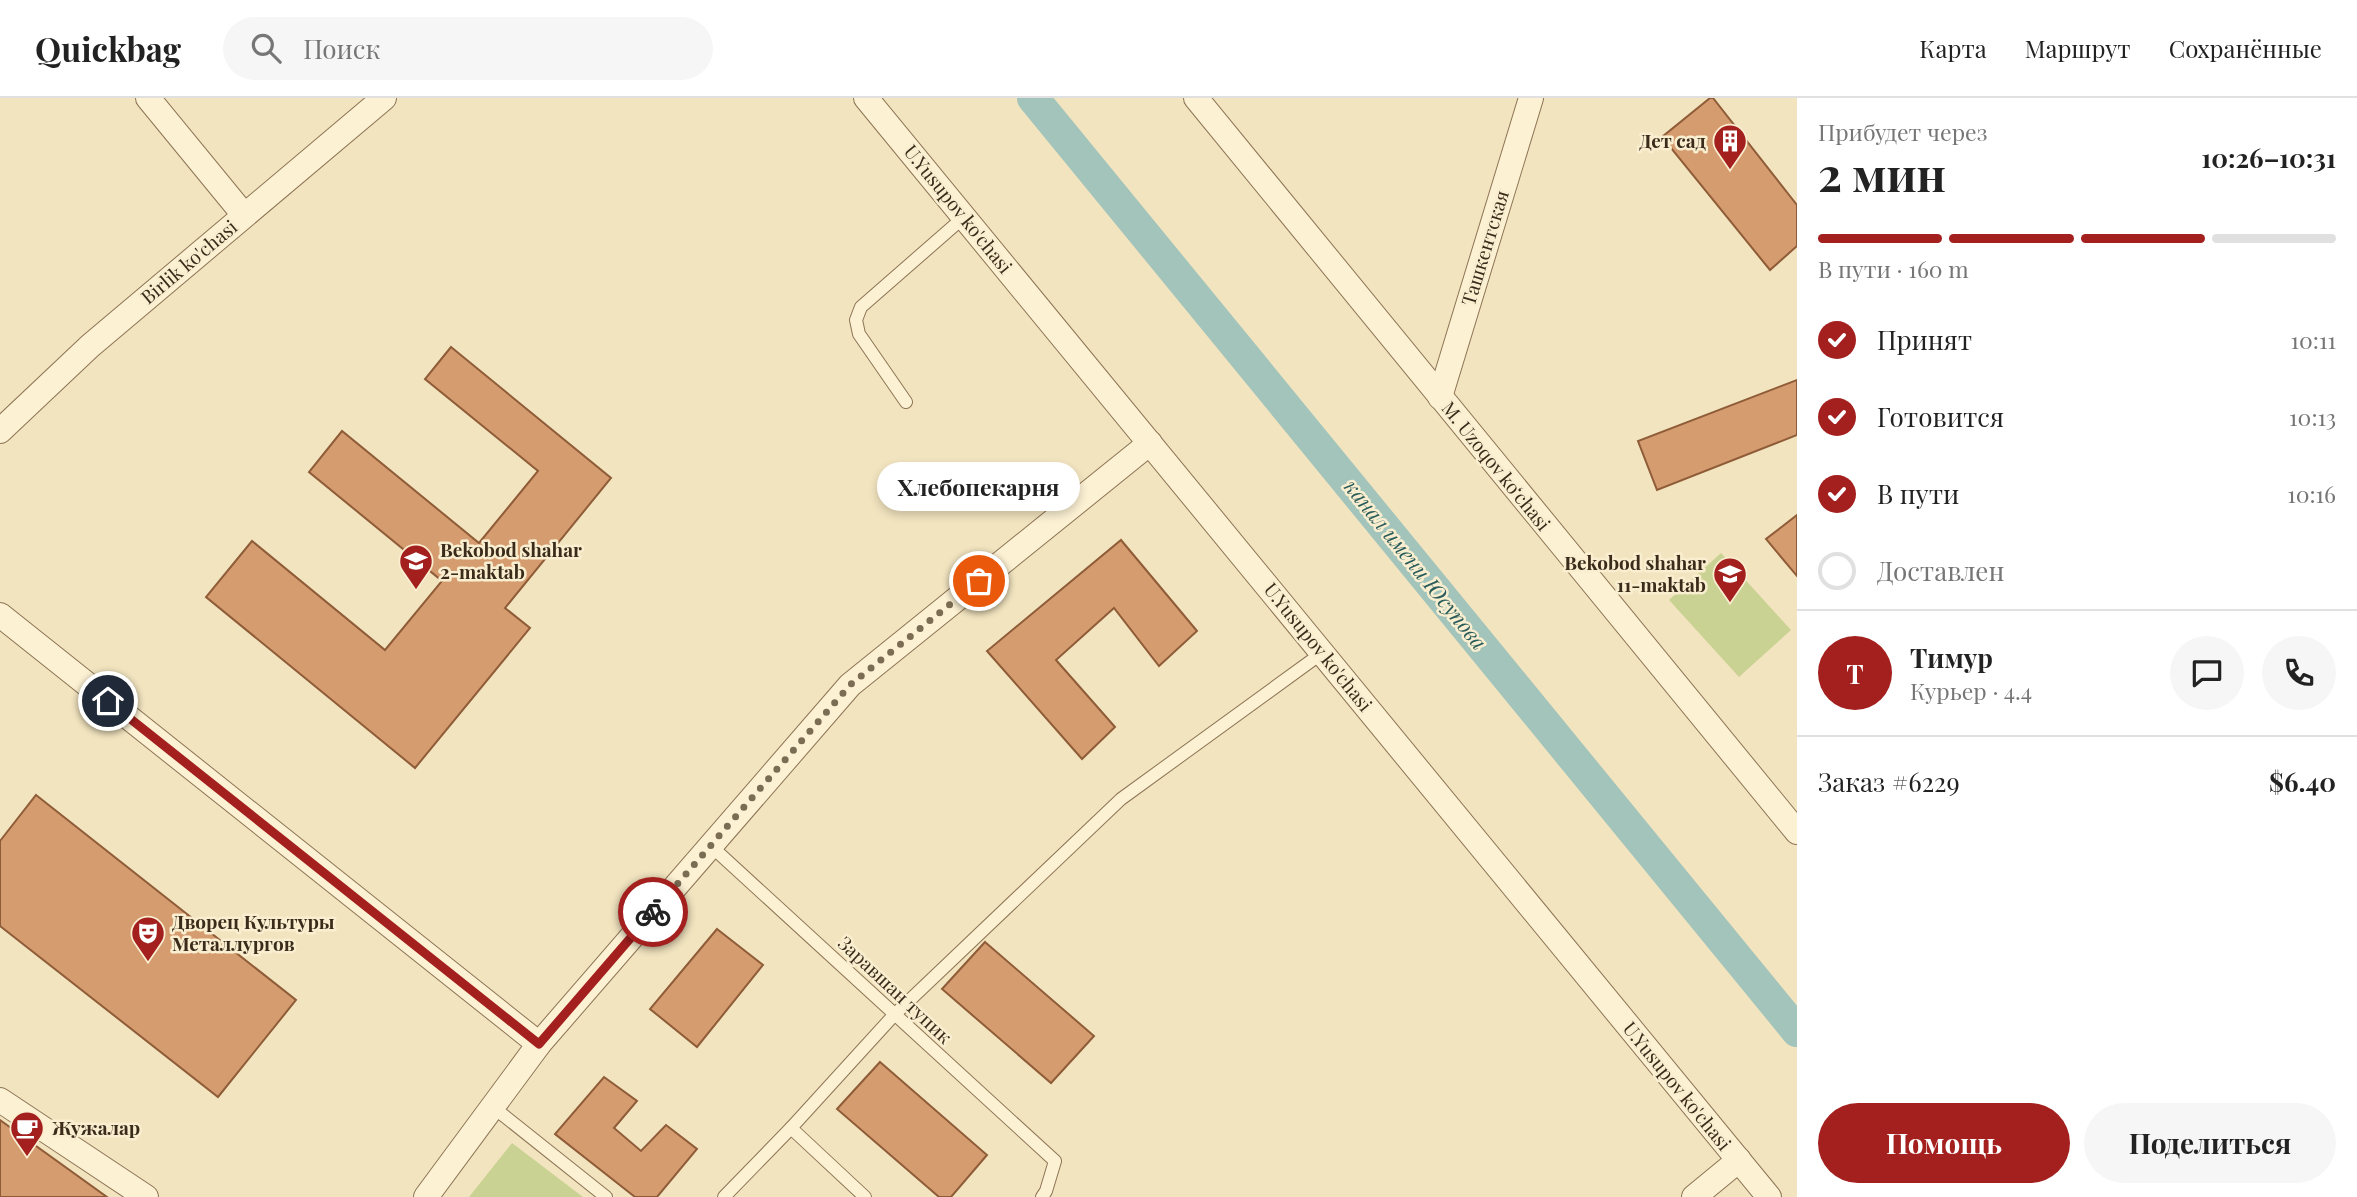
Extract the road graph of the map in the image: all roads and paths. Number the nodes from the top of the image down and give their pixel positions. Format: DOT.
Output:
graph roads {
  1 [pos="148,98"];
  2 [pos="384,98"];
  3 [pos="866,98"];
  4 [pos="1195,98"];
  5 [pos="1531,98"];
  6 [pos="244,215"];
  7 [pos="964,217"];
  8 [pos="1440,397"];
  9 [pos="906,402"];
  10 [pos="0,431"];
  11 [pos="1150,443"];
  12 [pos="0,615"];
  13 [pos="1322,653"];
  14 [pos="1797,832"];
  15 [pos="711,846"];
  16 [pos="894,1015"];
  17 [pos="539,1044"];
  18 [pos="0,1100"];
  19 [pos="493,1107"];
  20 [pos="791,1128"];
  21 [pos="1739,1160"];
  22 [pos="146,1197"];
  23 [pos="426,1197"];
  24 [pos="606,1197"];
  25 [pos="724,1197"];
  26 [pos="864,1197"];
  27 [pos="1042,1197"];
  28 [pos="1694,1197"];
  29 [pos="1769,1197"];
  1 -- 6 [label="street"];
  2 -- 6 [label="street, Birlik ko'chasi"];
  3 -- 7 [label="street, U.Yusupov ko'chasi"];
  4 -- 8 [label="street, M. Uzoqov koʻchasi"];
  5 -- 8 [label="street, Ташкентская"];
  6 -- 10 [label="street, Birlik ko'chasi"];
  7 -- 9 [label="lane"];
  7 -- 11 [label="street, U.Yusupov ko'chasi"];
  8 -- 14 [label="street, M. Uzoqov koʻchasi"];
  11 -- 13 [label="street, U.Yusupov ko'chasi"];
  11 -- 15 [label="street"];
  12 -- 17 [label="street"];
  13 -- 16 [label="lane"];
  13 -- 21 [label="street, U.Yusupov ko'chasi"];
  15 -- 16 [label="lane, Заравшан тупик"];
  15 -- 17 [label="street"];
  16 -- 20 [label="lane"];
  16 -- 27 [label="lane, Заравшан тупик"];
  17 -- 19 [label="street"];
  18 -- 22 [label="street"];
  19 -- 23 [label="street"];
  19 -- 24 [label="lane"];
  20 -- 25 [label="lane"];
  20 -- 26 [label="lane"];
  21 -- 28 [label="street"];
  21 -- 29 [label="street, U.Yusupov ko'chasi"];
}
